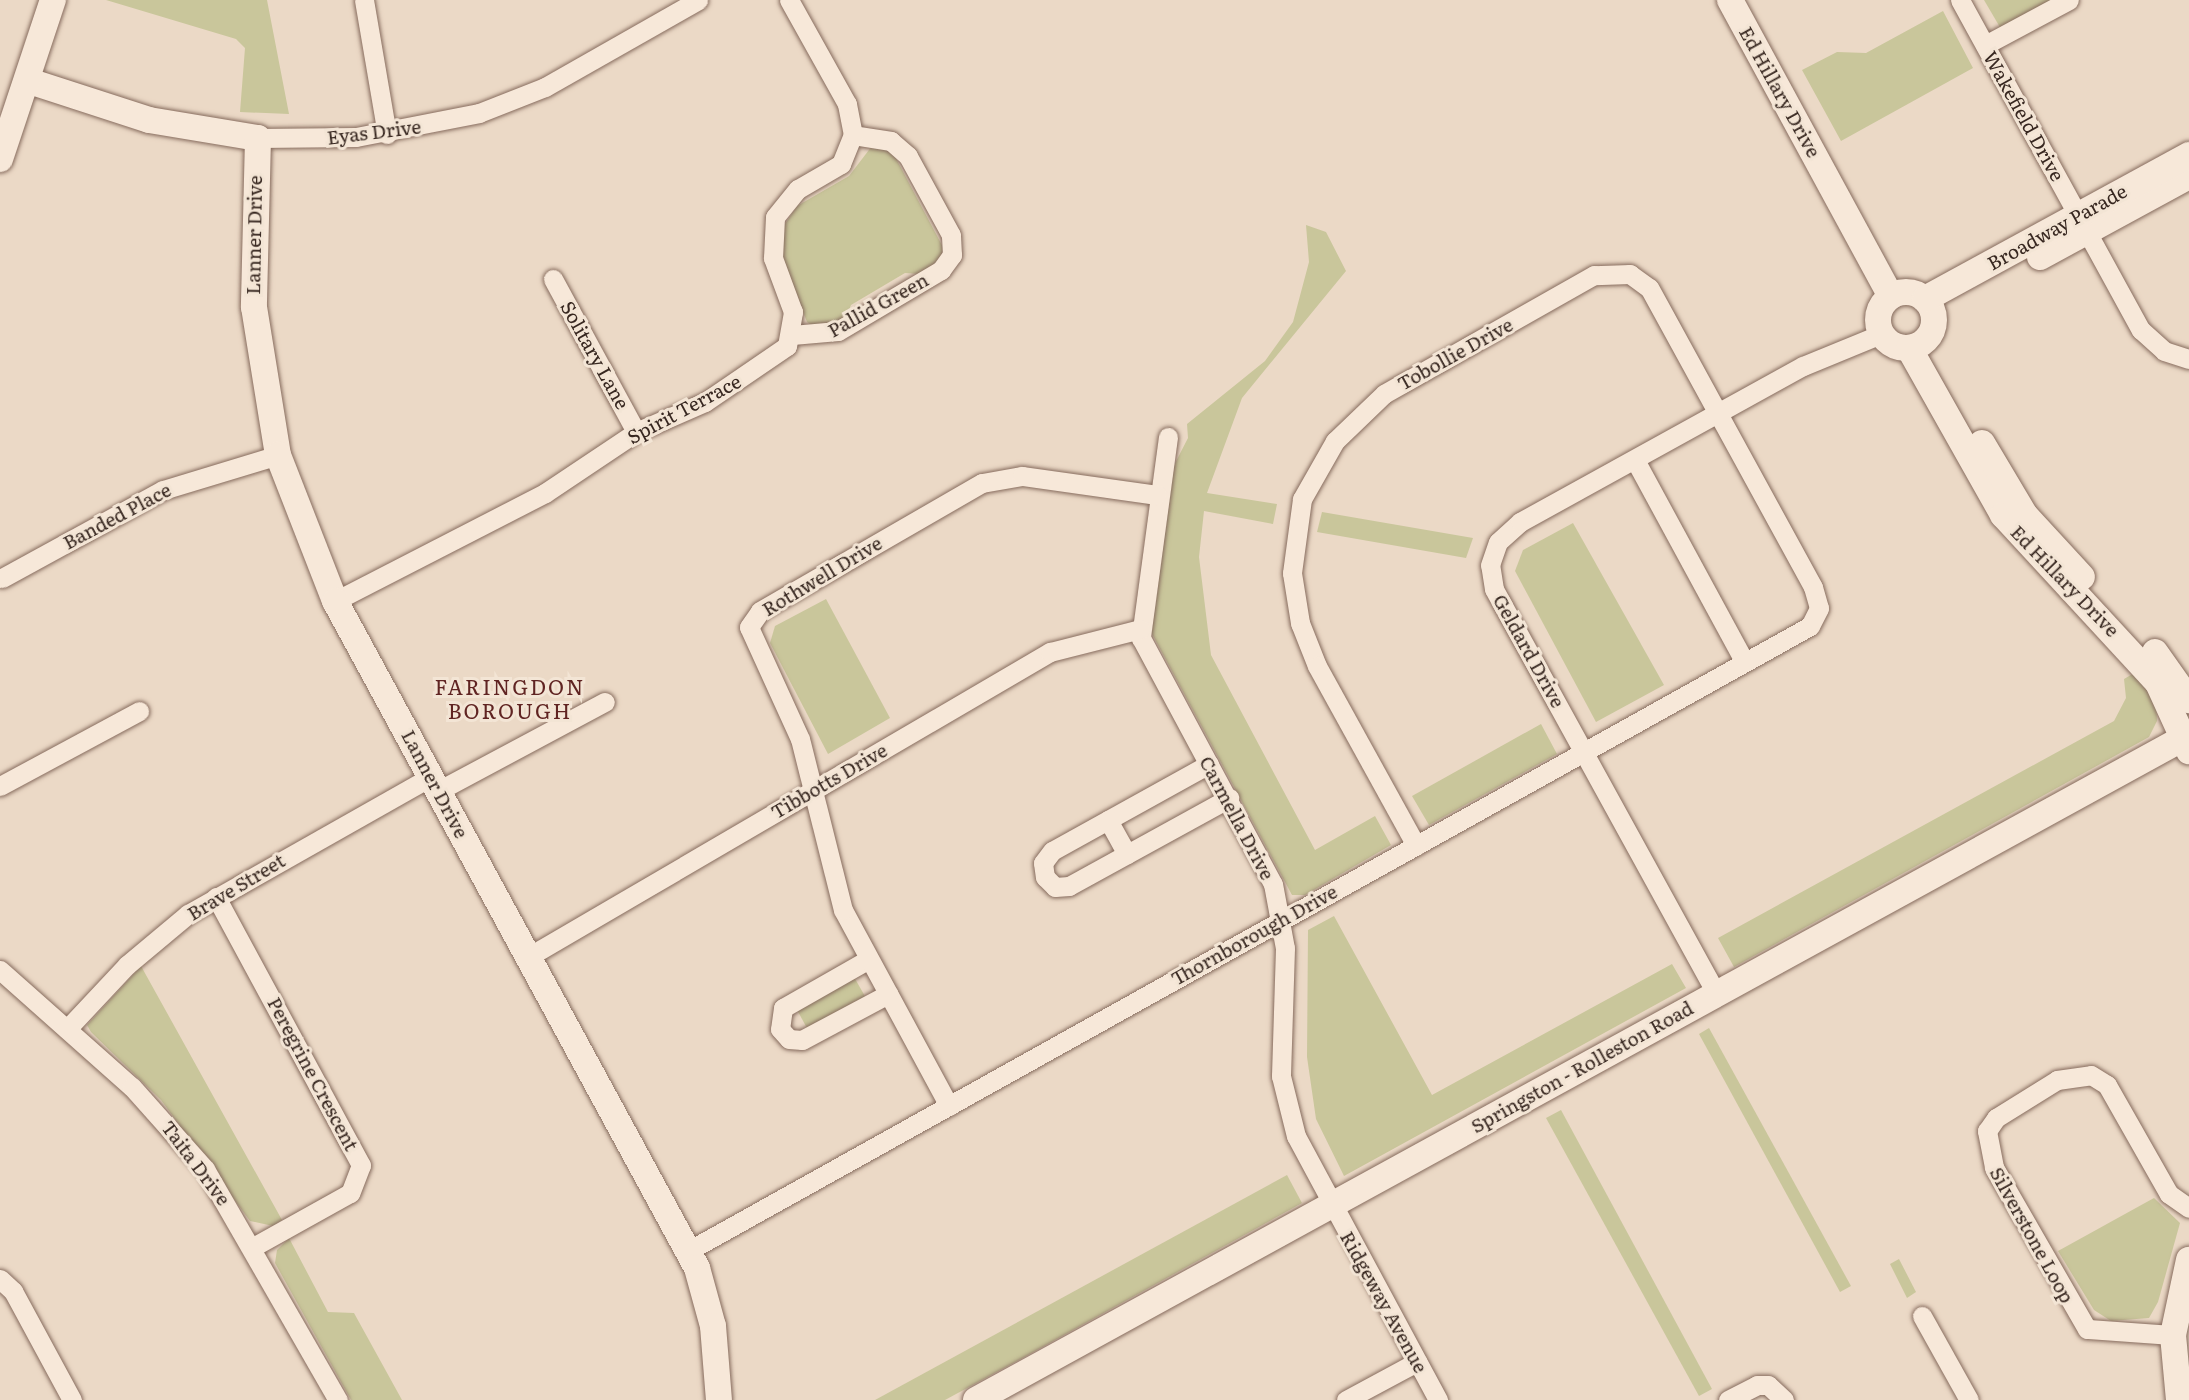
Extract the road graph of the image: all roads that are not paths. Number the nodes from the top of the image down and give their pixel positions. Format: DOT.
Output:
graph roads {
  1 [pos="53,0"];
  2 [pos="364,0"];
  3 [pos="698,0"];
  4 [pos="789,0"];
  5 [pos="1730,0"];
  6 [pos="1961,0"];
  7 [pos="2069,0"];
  8 [pos="678,5"];
  9 [pos="1985,45"];
  10 [pos="29,81"];
  11 [pos="387,134"];
  12 [pos="853,135"];
  13 [pos="258,138"];
  14 [pos="2189,155"];
  15 [pos="0,159"];
  16 [pos="2189,176"];
  17 [pos="2083,223"];
  18 [pos="554,279"];
  19 [pos="1891,296"];
  20 [pos="1923,326"];
  21 [pos="1881,334"];
  22 [pos="792,335"];
  23 [pos="2189,359"];
  24 [pos="1718,413"];
  25 [pos="636,432"];
  26 [pos="1168,436"];
  27 [pos="278,455"];
  28 [pos="1635,460"];
  29 [pos="1157,495"];
  30 [pos="2,578"];
  31 [pos="335,601"];
  32 [pos="1817,617"];
  33 [pos="1140,629"];
  34 [pos="1744,661"];
  35 [pos="2189,700"];
  36 [pos="605,702"];
  37 [pos="139,711"];
  38 [pos="2187,742"];
  39 [pos="1584,752"];
  40 [pos="1209,764"];
  41 [pos="434,784"];
  42 [pos="0,786"];
  43 [pos="813,790"];
  44 [pos="1229,798"];
  45 [pos="1108,820"];
  46 [pos="1416,845"];
  47 [pos="1127,854"];
  48 [pos="216,897"];
  49 [pos="1282,919"];
  50 [pos="528,957"];
  51 [pos="869,959"];
  52 [pos="1,975"];
  53 [pos="1716,993"];
  54 [pos="888,994"];
  55 [pos="67,1029"];
  56 [pos="949,1106"];
  57 [pos="1331,1205"];
  58 [pos="2189,1208"];
  59 [pos="253,1247"];
  60 [pos="688,1251"];
  61 [pos="2189,1260"];
  62 [pos="0,1279"];
  63 [pos="1922,1316"];
  64 [pos="2174,1335"];
  65 [pos="1417,1362"];
  66 [pos="72,1400"];
  67 [pos="338,1400"];
  68 [pos="719,1400"];
  69 [pos="976,1400"];
  70 [pos="1346,1400"];
  71 [pos="1438,1400"];
  72 [pos="1728,1400"];
  73 [pos="1784,1400"];
  74 [pos="1969,1400"];
  75 [pos="2179,1400"];
  1 -- 10 [label="street"];
  2 -- 11 [label="street"];
  3 -- 8 [label="street, Eyas Drive"];
  4 -- 12 [label="street"];
  5 -- 19 [label="street, Ed Hillary Drive"];
  6 -- 9 [label="street, Wakefield Drive"];
  7 -- 9 [label="street"];
  8 -- 11 [label="street, Eyas Drive"];
  9 -- 17 [label="street, Wakefield Drive"];
  10 -- 13 [label="street, Eyas Drive"];
  10 -- 15 [label="street"];
  11 -- 13 [label="street, Eyas Drive"];
  12 -- 22 [label="street"];
  12 -- 22 [label="street, Pallid Green"];
  13 -- 27 [label="street, Lanner Drive"];
  14 -- 17 [label="street, Broadway Parade"];
  16 -- 17 [label="street, Broadway Parade"];
  17 -- 20 [label="street, Broadway Parade"];
  17 -- 23 [label="street, Wakefield Drive"];
  18 -- 25 [label="street, Solitary Lane"];
  19 -- 20 [label="street"];
  19 -- 21 [label="street"];
  20 -- 21 [label="street"];
  20 -- 35 [label="street, Ed Hillary Drive"];
  20 -- 38 [label="street, Ed Hillary Drive"];
  21 -- 24 [label="street, Geldard Drive"];
  22 -- 25 [label="street, Spirit Terrace"];
  24 -- 28 [label="street, Geldard Drive"];
  24 -- 32 [label="street, Tobollie Drive"];
  24 -- 46 [label="street, Tobollie Drive"];
  25 -- 31 [label="street, Spirit Terrace"];
  26 -- 29 [label="street, Carmella Drive"];
  27 -- 30 [label="street, Banded Place"];
  27 -- 31 [label="street, Lanner Drive"];
  28 -- 34 [label="street"];
  28 -- 39 [label="street, Geldard Drive"];
  29 -- 33 [label="street, Carmella Drive"];
  29 -- 43 [label="street, Rothwell Drive"];
  31 -- 41 [label="street, Lanner Drive"];
  32 -- 34 [label="street, Thornborough Drive"];
  33 -- 40 [label="street, Carmella Drive"];
  33 -- 43 [label="street, Tibbotts Drive"];
  34 -- 39 [label="street, Thornborough Drive"];
  36 -- 41 [label="street, Brave Street"];
  37 -- 42 [label="street"];
  38 -- 53 [label="street, Springston - Rolleston Road"];
  39 -- 46 [label="street, Thornborough Drive"];
  39 -- 53 [label="street, Geldard Drive"];
  40 -- 44 [label="street, Carmella Drive"];
  40 -- 45 [label="street"];
  41 -- 48 [label="street, Brave Street"];
  41 -- 50 [label="street, Lanner Drive"];
  43 -- 50 [label="street, Tibbotts Drive"];
  43 -- 51 [label="street, Rothwell Drive"];
  44 -- 47 [label="street"];
  44 -- 49 [label="street, Carmella Drive"];
  45 -- 47 [label="street"];
  45 -- 47 [label="street"];
  46 -- 49 [label="street, Thornborough Drive"];
  48 -- 55 [label="street, Brave Street"];
  48 -- 59 [label="street, Peregrine Crescent"];
  49 -- 56 [label="street, Thornborough Drive"];
  49 -- 57 [label="street, Carmella Drive"];
  50 -- 60 [label="street, Lanner Drive"];
  51 -- 54 [label="street, Rothwell Drive"];
  51 -- 54 [label="street"];
  52 -- 55 [label="street, Taita Drive"];
  53 -- 57 [label="street, Springston - Rolleston Road"];
  54 -- 56 [label="street, Rothwell Drive"];
  55 -- 59 [label="street, Taita Drive"];
  56 -- 60 [label="street, Thornborough Drive"];
  57 -- 65 [label="street, Ridgeway Avenue"];
  57 -- 69 [label="street, Springston - Rolleston Road"];
  58 -- 64 [label="street, Silverstone Loop"];
  59 -- 67 [label="street, Taita Drive"];
  60 -- 68 [label="street, Lanner Drive"];
  61 -- 64 [label="street"];
  62 -- 66 [label="street"];
  63 -- 74 [label="street"];
  64 -- 75 [label="street"];
  65 -- 70 [label="street"];
  65 -- 71 [label="street, Ridgeway Avenue"];
  72 -- 73 [label="street"];
}
